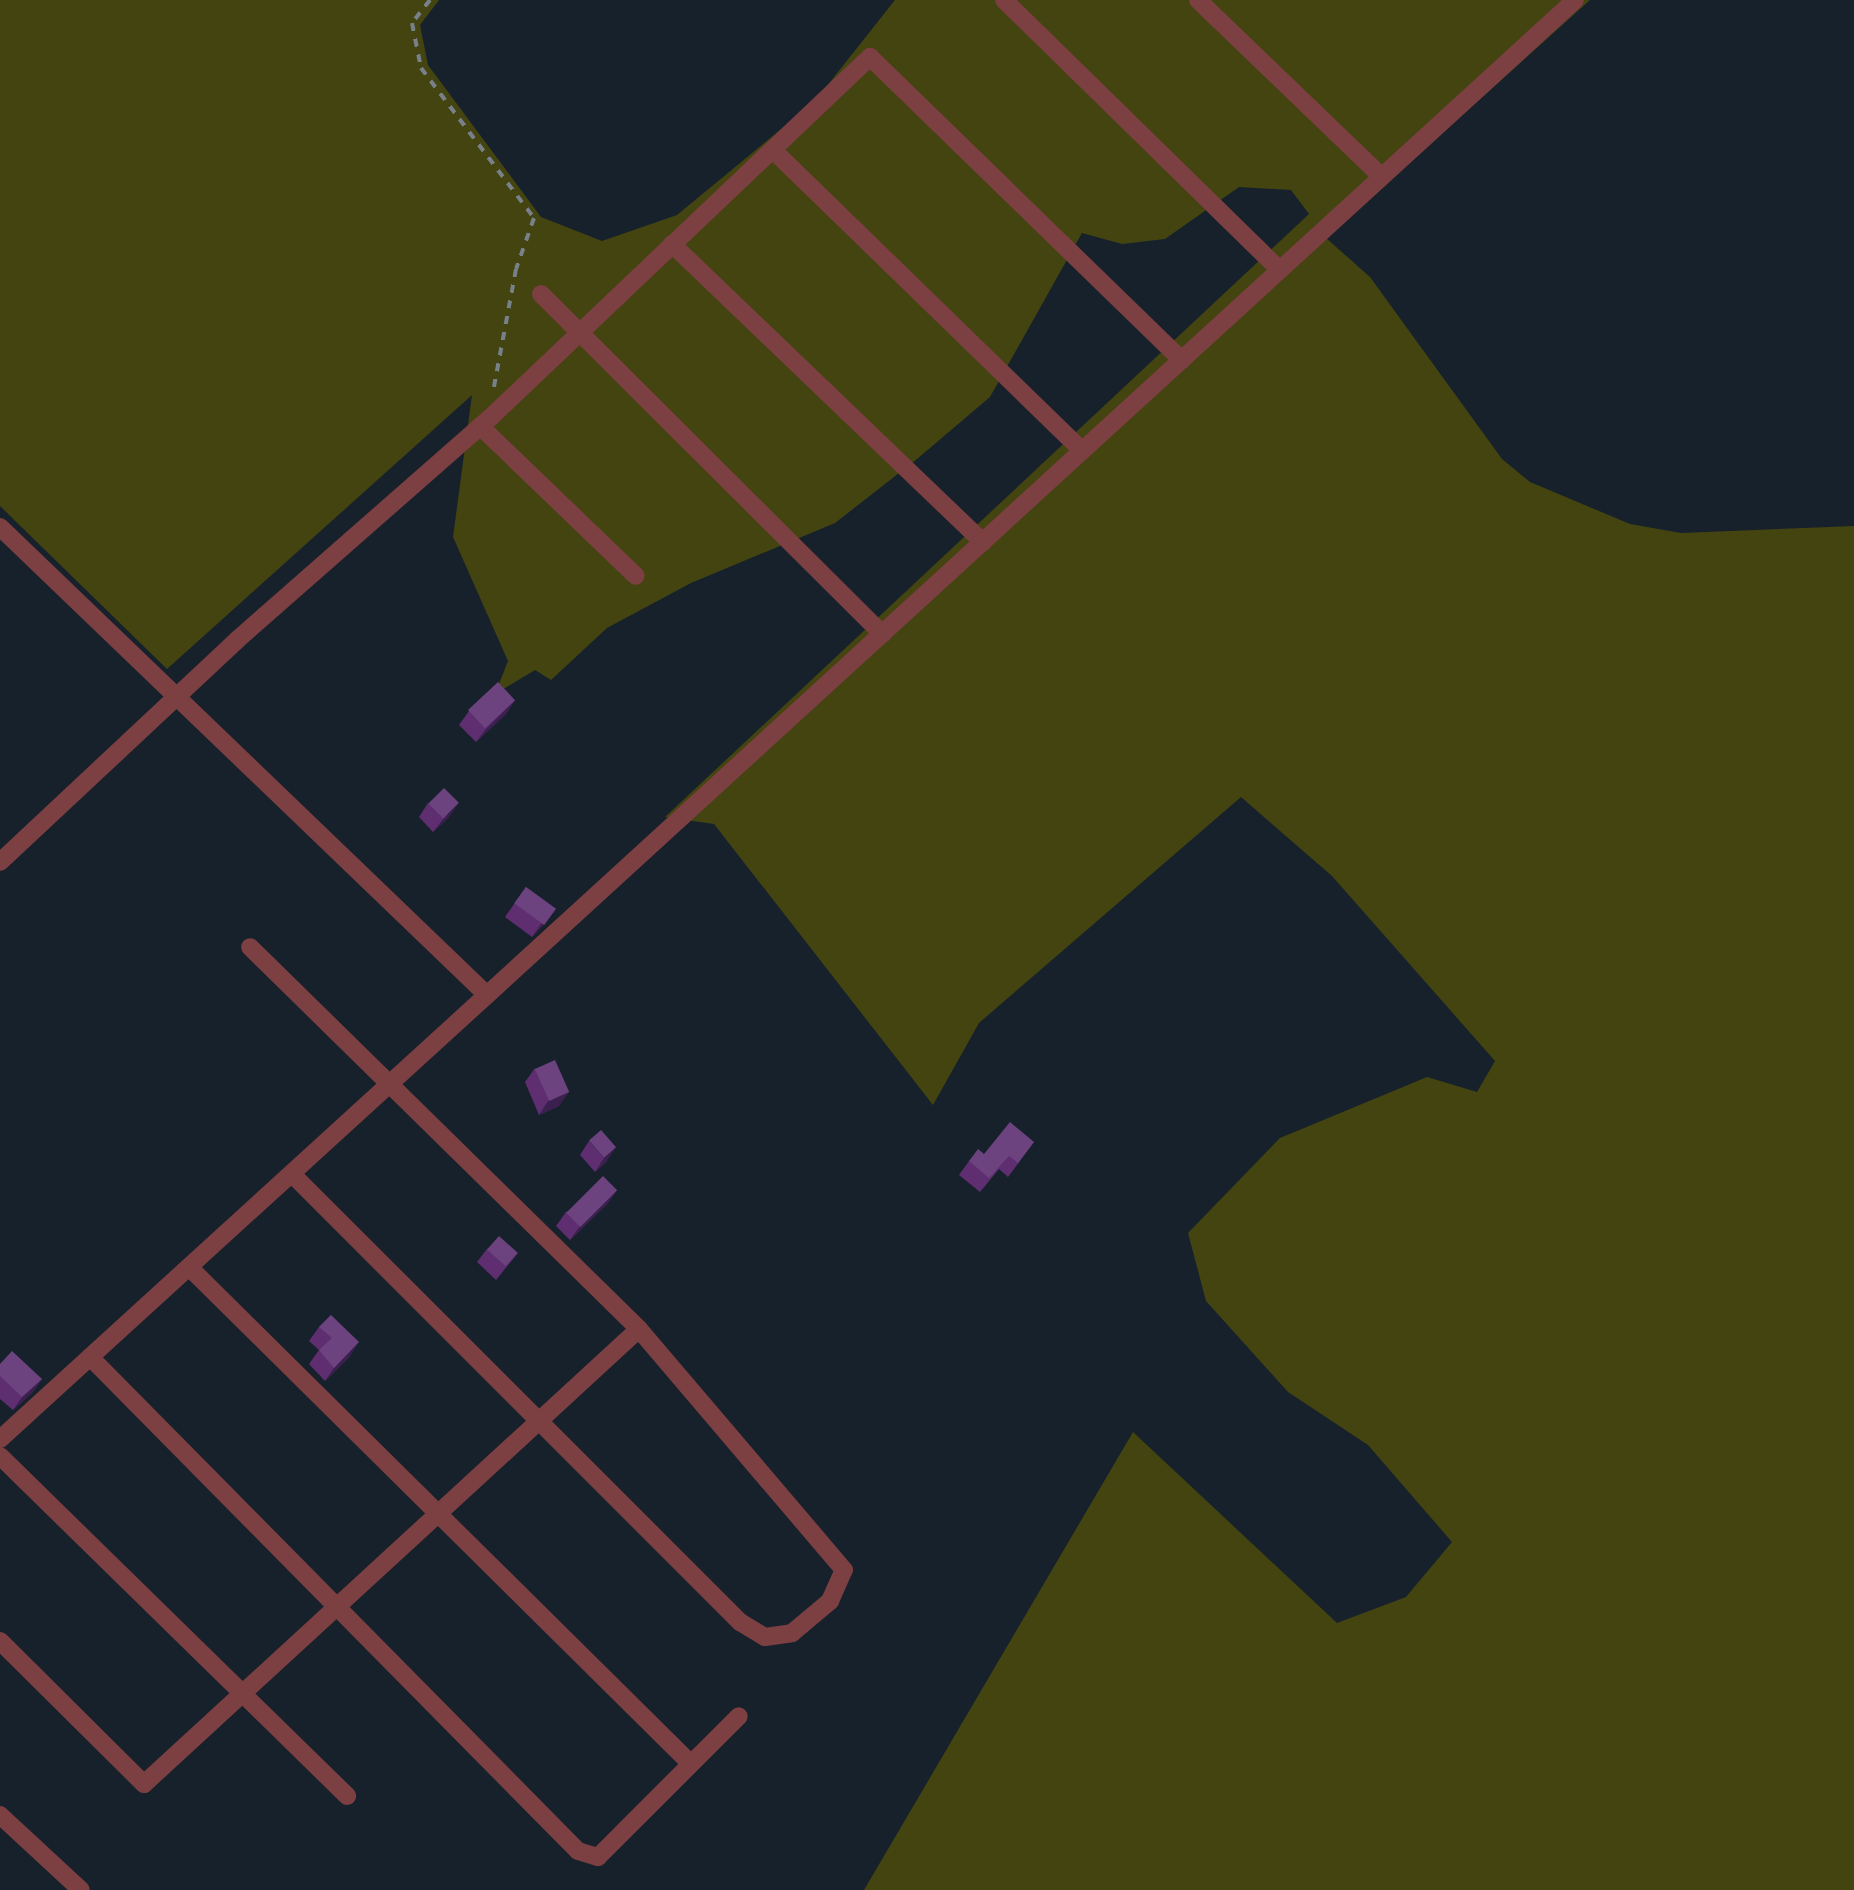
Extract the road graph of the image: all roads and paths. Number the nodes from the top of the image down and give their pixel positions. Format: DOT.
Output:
graph roads {
  1 [pos="430,0"];
  2 [pos="1004,0"];
  3 [pos="1198,0"];
  4 [pos="1576,0"];
  5 [pos="774,151"];
  6 [pos="1382,177"];
  7 [pos="672,244"];
  8 [pos="1280,270"];
  9 [pos="541,294"];
  10 [pos="578,330"];
  11 [pos="1182,360"];
  12 [pos="485,422"];
  13 [pos="1082,451"];
  14 [pos="0,527"];
  15 [pos="982,542"];
  16 [pos="636,576"];
  17 [pos="882,634"];
  18 [pos="176,698"];
  19 [pos="0,862"];
  20 [pos="250,947"];
  21 [pos="487,995"];
  22 [pos="388,1086"];
  23 [pos="292,1174"];
  24 [pos="189,1267"];
  25 [pos="639,1329"];
  26 [pos="90,1358"];
  27 [pos="542,1424"];
  28 [pos="0,1439"];
  29 [pos="0,1456"];
  30 [pos="441,1515"];
  31 [pos="339,1605"];
  32 [pos="0,1641"];
  33 [pos="238,1696"];
  34 [pos="739,1716"];
  35 [pos="690,1763"];
  36 [pos="347,1796"];
  37 [pos="0,1815"];
  38 [pos="81,1890"];
  1 -- 12 [label="path"];
  2 -- 8 [label="street"];
  3 -- 6 [label="street"];
  4 -- 6 [label="street"];
  5 -- 7 [label="street"];
  5 -- 11 [label="street"];
  5 -- 13 [label="street"];
  6 -- 8 [label="street"];
  7 -- 10 [label="street"];
  7 -- 15 [label="street"];
  8 -- 11 [label="street"];
  9 -- 10 [label="street"];
  10 -- 12 [label="street"];
  10 -- 17 [label="street"];
  11 -- 13 [label="street"];
  12 -- 16 [label="street"];
  12 -- 18 [label="street"];
  13 -- 15 [label="street"];
  14 -- 18 [label="street"];
  15 -- 17 [label="street"];
  17 -- 21 [label="street"];
  18 -- 19 [label="street"];
  18 -- 21 [label="street"];
  20 -- 22 [label="street"];
  21 -- 22 [label="street"];
  22 -- 23 [label="street"];
  22 -- 25 [label="street"];
  23 -- 24 [label="street"];
  23 -- 27 [label="street"];
  24 -- 26 [label="street"];
  24 -- 30 [label="street"];
  25 -- 27 [label="street"];
  25 -- 27 [label="street"];
  26 -- 28 [label="street"];
  26 -- 31 [label="street"];
  27 -- 30 [label="street"];
  29 -- 33 [label="street"];
  30 -- 31 [label="street"];
  30 -- 35 [label="street"];
  31 -- 33 [label="street"];
  31 -- 35 [label="street"];
  32 -- 33 [label="street"];
  33 -- 36 [label="street"];
  34 -- 35 [label="street"];
  37 -- 38 [label="street"];
}
